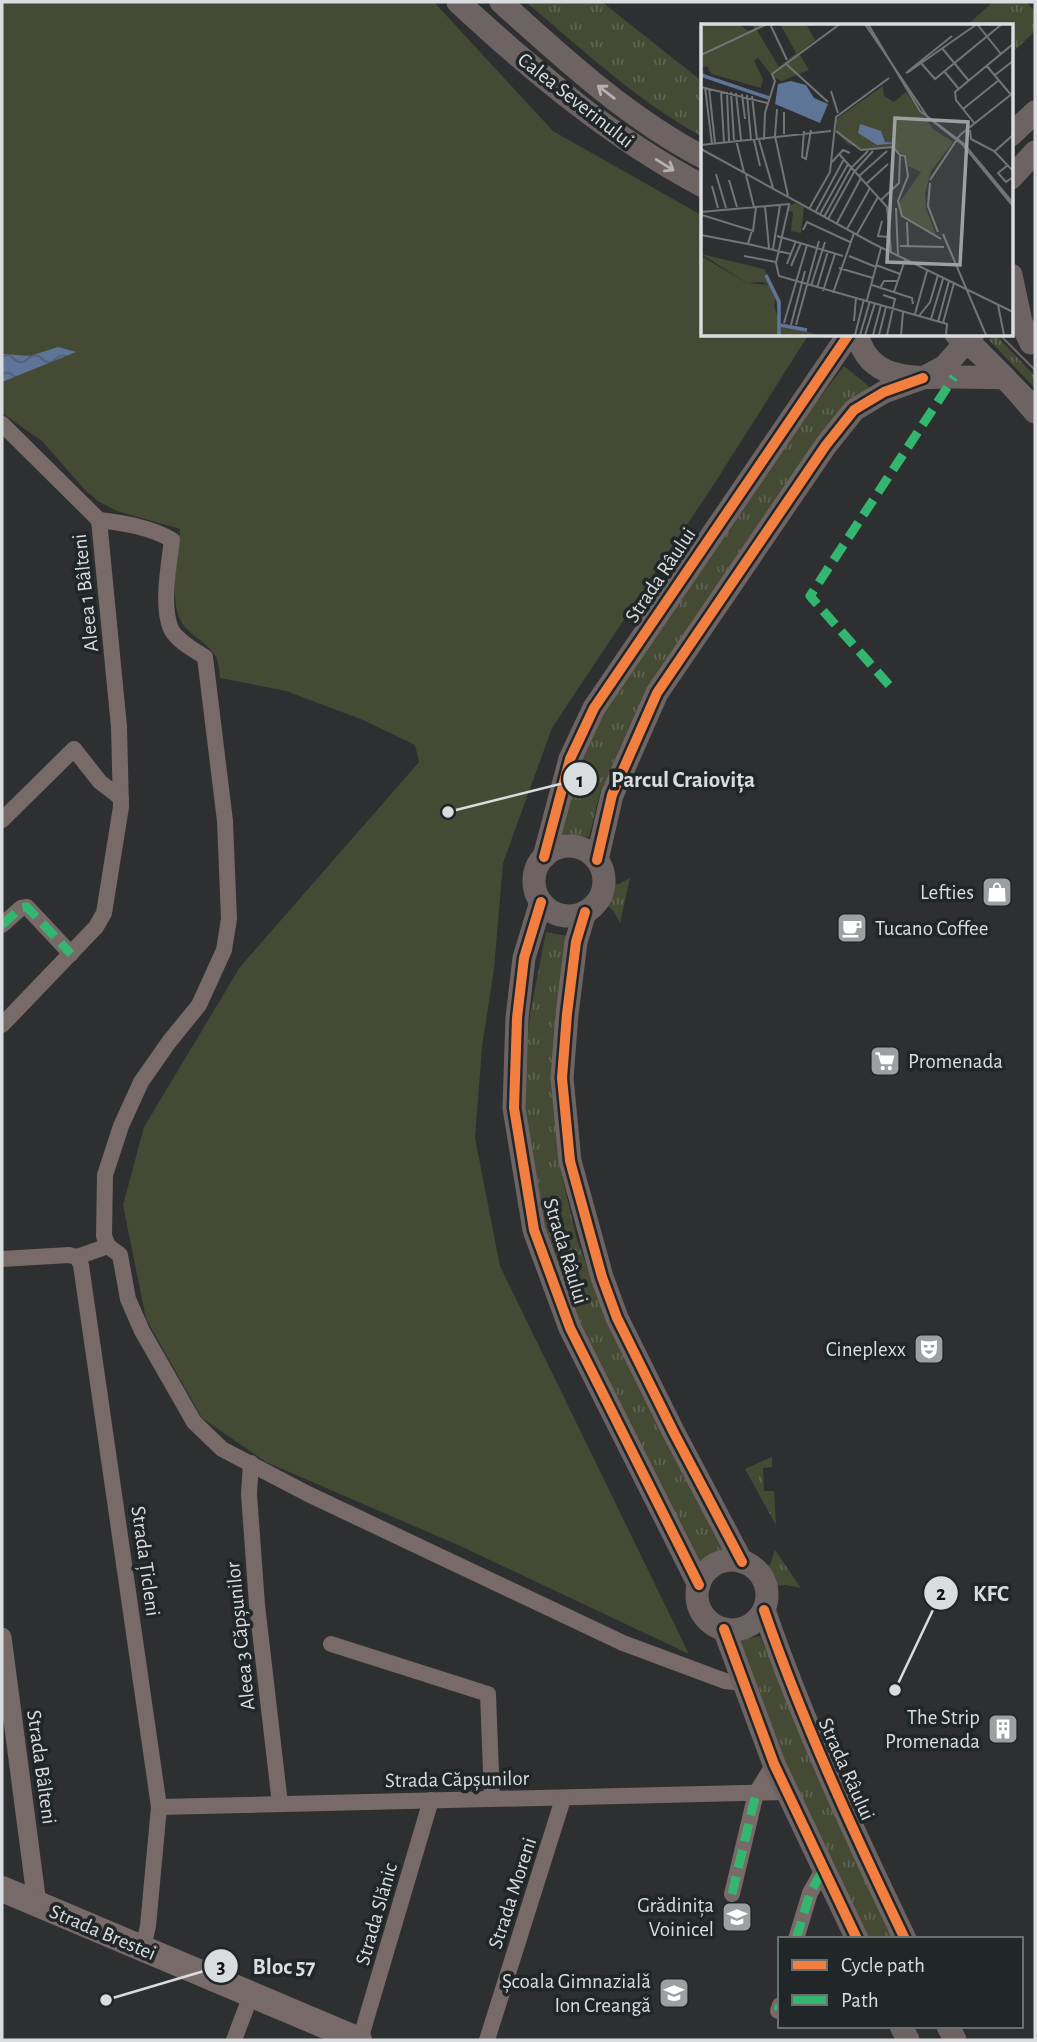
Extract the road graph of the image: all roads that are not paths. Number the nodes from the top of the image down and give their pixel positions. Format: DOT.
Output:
graph roads {
  1 [pos="458,2"];
  2 [pos="501,2"];
  3 [pos="1035,112"];
  4 [pos="1012,134"];
  5 [pos="1035,152"];
  6 [pos="701,156"];
  7 [pos="1012,177"];
  8 [pos="701,185"];
  9 [pos="1012,280"];
  10 [pos="1012,324"];
  11 [pos="848,336"];
  12 [pos="857,336"];
  13 [pos="965,337"];
  14 [pos="1033,346"];
  15 [pos="923,378"];
  16 [pos="1005,378"];
  17 [pos="1035,412"];
  18 [pos="2,424"];
  19 [pos="99,520"];
  20 [pos="121,798"];
  21 [pos="2,820"];
  22 [pos="544,857"];
  23 [pos="597,860"];
  24 [pos="541,902"];
  25 [pos="585,912"];
  26 [pos="2,925"];
  27 [pos="71,954"];
  28 [pos="2,1025"];
  29 [pos="108,1247"];
  30 [pos="77,1257"];
  31 [pos="2,1259"];
  32 [pos="251,1463"];
  33 [pos="742,1562"];
  34 [pos="699,1585"];
  35 [pos="764,1610"];
  36 [pos="724,1629"];
  37 [pos="2,1637"];
  38 [pos="331,1644"];
  39 [pos="743,1683"];
  40 [pos="5,1695"];
  41 [pos="774,1764"];
  42 [pos="787,1792"];
  43 [pos="756,1793"];
  44 [pos="492,1798"];
  45 [pos="563,1799"];
  46 [pos="430,1800"];
  47 [pos="280,1804"];
  48 [pos="159,1807"];
  49 [pos="823,1870"];
  50 [pos="2,1889"];
  51 [pos="732,1894"];
  52 [pos="37,1903"];
  53 [pos="797,1937"];
  54 [pos="856,1937"];
  55 [pos="904,1937"];
  56 [pos="143,1948"];
  57 [pos="251,1995"];
  58 [pos="234,2040"];
  59 [pos="360,2040"];
  60 [pos="487,2040"];
  1 -- 8 [label="main road, Calea Severinului, one-way"];
  6 -- 2 [label="main road, Calea Severinului, one-way"];
  3 -- 4 [label="main road"];
  5 -- 7 [label="main road"];
  9 -- 14 [label="main road"];
  10 -- 14 [label="main road"];
  11 -- 22 [label="main road, Strada Râului"];
  12 -- 15 [label="main road"];
  13 -- 15 [label="main road, Strada Râului"];
  13 -- 16 [label="main road"];
  15 -- 16 [label="main road"];
  15 -- 23 [label="main road, Strada Râului"];
  16 -- 17 [label="main road"];
  18 -- 19 [label="street, Aleea 1 Bâlteni"];
  19 -- 20 [label="street, Aleea 1 Bâlteni"];
  19 -- 29 [label="street"];
  20 -- 21 [label="street"];
  20 -- 27 [label="street, Aleea 1 Bâlteni"];
  22 -- 23 [label="main road"];
  22 -- 24 [label="main road, Strada Râului"];
  23 -- 25 [label="main road, Strada Râului"];
  24 -- 25 [label="main road"];
  24 -- 34 [label="main road, Strada Râului"];
  25 -- 33 [label="main road, Strada Râului"];
  26 -- 27 [label="street"];
  27 -- 28 [label="street, Aleea 1 Bâlteni"];
  29 -- 30 [label="street"];
  29 -- 32 [label="street"];
  30 -- 31 [label="street"];
  30 -- 48 [label="street, Strada Țicleni"];
  32 -- 39 [label="street"];
  32 -- 47 [label="street, Aleea 3 Căpșunilor"];
  33 -- 34 [label="main road"];
  33 -- 35 [label="main road, Strada Râului"];
  34 -- 36 [label="main road, Strada Râului"];
  35 -- 36 [label="main road"];
  35 -- 55 [label="main road, Strada Râului"];
  36 -- 39 [label="main road, Strada Râului"];
  37 -- 40 [label="street, Strada Bâlteni"];
  38 -- 44 [label="street"];
  39 -- 41 [label="main road, Strada Râului"];
  40 -- 52 [label="street, Strada Bâlteni"];
  41 -- 42 [label="main road, Strada Râului"];
  41 -- 43 [label="street"];
  42 -- 43 [label="street, Strada Căpșunilor"];
  42 -- 49 [label="main road, Strada Râului"];
  43 -- 45 [label="street, Strada Căpșunilor"];
  43 -- 51 [label="street"];
  44 -- 45 [label="street, Strada Căpșunilor"];
  44 -- 46 [label="street, Strada Căpșunilor"];
  45 -- 60 [label="street, Strada Moreni"];
  46 -- 47 [label="street, Strada Căpșunilor"];
  46 -- 59 [label="street, Strada Slănic"];
  47 -- 48 [label="street, Strada Căpșunilor"];
  48 -- 56 [label="street, Strada Țicleni"];
  49 -- 53 [label="street"];
  49 -- 54 [label="main road, Strada Râului"];
  50 -- 52 [label="main road, Strada Brestei"];
  52 -- 56 [label="main road, Strada Brestei"];
  56 -- 57 [label="main road, Strada Brestei"];
  57 -- 58 [label="street"];
  57 -- 59 [label="main road, Strada Brestei"];
}
